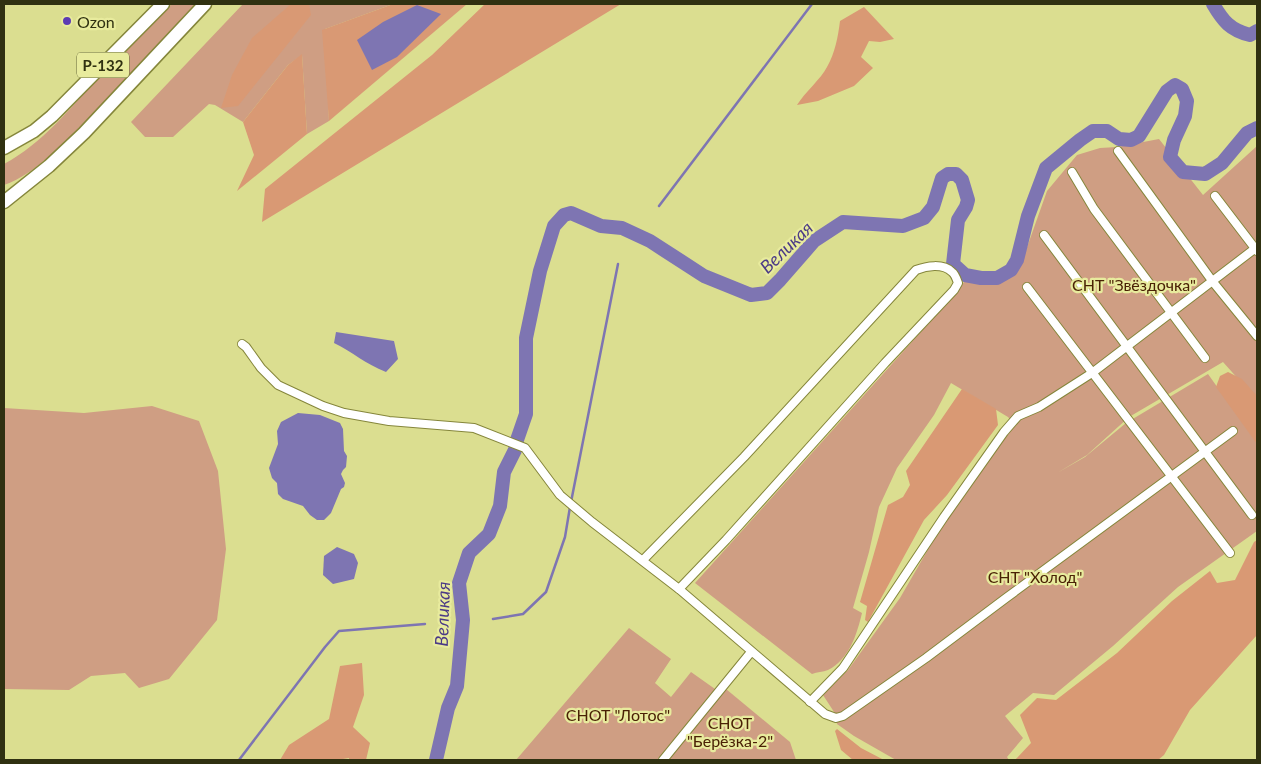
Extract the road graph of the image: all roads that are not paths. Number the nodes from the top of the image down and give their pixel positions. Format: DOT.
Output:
graph roads {
  1 [pos="163,4"];
  2 [pos="206,4"];
  3 [pos="4,148"];
  4 [pos="1118,151"];
  5 [pos="1072,172"];
  6 [pos="1215,196"];
  7 [pos="4,202"];
  8 [pos="1044,235"];
  9 [pos="1257,249"];
  10 [pos="1213,282"];
  11 [pos="1027,287"];
  12 [pos="1171,312"];
  13 [pos="1257,336"];
  14 [pos="242,344"];
  15 [pos="1127,346"];
  16 [pos="1205,358"];
  17 [pos="1092,373"];
  18 [pos="1233,431"];
  19 [pos="1204,452"];
  20 [pos="1172,477"];
  21 [pos="1252,516"];
  22 [pos="1230,553"];
  23 [pos="643,560"];
  24 [pos="679,589"];
  25 [pos="751,652"];
  26 [pos="810,702"];
  27 [pos="663,760"];
  1 -- 3 [label="highway, Р-132"];
  2 -- 7 [label="highway, Р-132"];
  4 -- 10 [label="street"];
  5 -- 12 [label="street"];
  6 -- 9 [label="street"];
  8 -- 15 [label="street"];
  9 -- 10 [label="street"];
  10 -- 12 [label="street"];
  10 -- 13 [label="street"];
  11 -- 17 [label="street"];
  12 -- 15 [label="street"];
  12 -- 16 [label="street"];
  14 -- 23 [label="street"];
  15 -- 17 [label="street"];
  15 -- 19 [label="street"];
  17 -- 20 [label="street"];
  17 -- 26 [label="street"];
  18 -- 19 [label="street"];
  19 -- 20 [label="street"];
  19 -- 21 [label="street"];
  20 -- 22 [label="street"];
  20 -- 26 [label="street"];
  23 -- 24 [label="street"];
  23 -- 24 [label="street"];
  24 -- 25 [label="street"];
  25 -- 26 [label="street"];
  25 -- 27 [label="street"];
}
